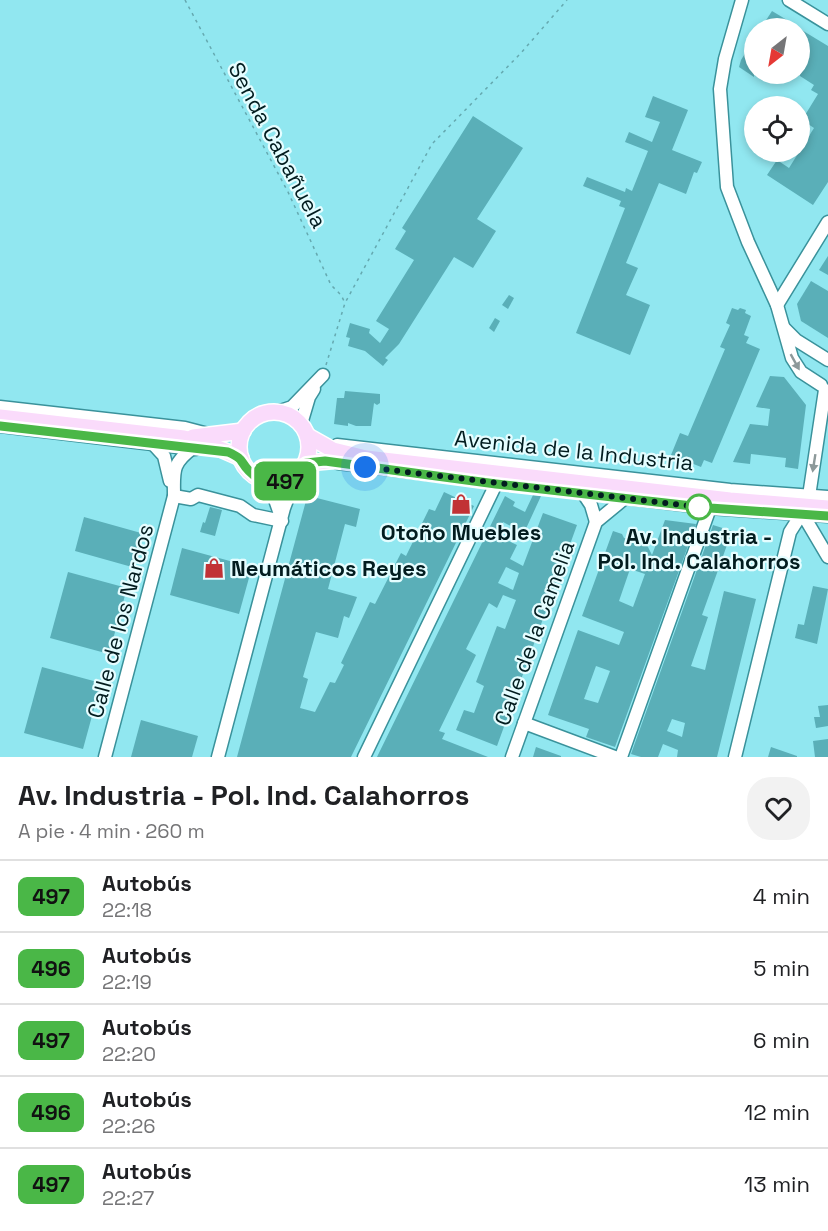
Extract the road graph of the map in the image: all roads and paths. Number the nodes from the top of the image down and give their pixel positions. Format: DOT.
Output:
graph roads {
  1 [pos="185,0"];
  2 [pos="567,0"];
  3 [pos="742,0"];
  4 [pos="789,0"];
  5 [pos="828,24"];
  6 [pos="828,222"];
  7 [pos="345,303"];
  8 [pos="777,305"];
  9 [pos="784,328"];
  10 [pos="828,362"];
  11 [pos="323,375"];
  12 [pos="825,388"];
  13 [pos="0,407"];
  14 [pos="277,412"];
  15 [pos="0,417"];
  16 [pos="0,426"];
  17 [pos="243,431"];
  18 [pos="209,434"];
  19 [pos="308,434"];
  20 [pos="189,443"];
  21 [pos="153,444"];
  22 [pos="235,455"];
  23 [pos="366,458"];
  24 [pos="325,461"];
  25 [pos="301,468"];
  26 [pos="264,480"];
  27 [pos="496,484"];
  28 [pos="583,493"];
  29 [pos="174,496"];
  30 [pos="808,496"];
  31 [pos="828,497"];
  32 [pos="625,498"];
  33 [pos="710,508"];
  34 [pos="828,508"];
  35 [pos="801,513"];
  36 [pos="828,516"];
  37 [pos="282,521"];
  38 [pos="596,522"];
  39 [pos="828,557"];
  40 [pos="524,723"];
  41 [pos="105,757"];
  42 [pos="218,757"];
  43 [pos="364,757"];
  44 [pos="512,757"];
  45 [pos="615,757"];
  46 [pos="621,757"];
  47 [pos="735,757"];
  1 -- 7 [label="path, Senda Cabañuela"];
  2 -- 7 [label="path"];
  3 -- 8 [label="street"];
  4 -- 5 [label="street"];
  6 -- 8 [label="street"];
  7 -- 11 [label="path"];
  8 -- 9 [label="street"];
  9 -- 10 [label="street"];
  9 -- 12 [label="street, one-way"];
  10 -- 12 [label="street"];
  11 -- 14 [label="street"];
  11 -- 19 [label="street"];
  12 -- 30 [label="street, one-way"];
  13 -- 18 [label="street"];
  14 -- 17 [label="main road"];
  14 -- 19 [label="main road"];
  15 -- 20 [label="main road"];
  16 -- 21 [label="street"];
  17 -- 18 [label="main road"];
  17 -- 22 [label="main road"];
  18 -- 20 [label="main road"];
  19 -- 23 [label="main road, Avenida de la Industria"];
  19 -- 25 [label="main road"];
  19 -- 30 [label="street, Avenida de la Industria"];
  20 -- 21 [label="street"];
  20 -- 22 [label="main road"];
  20 -- 29 [label="street, Calle de los Nardos"];
  21 -- 29 [label="street, Calle de los Nardos"];
  22 -- 26 [label="main road"];
  23 -- 24 [label="main road, Avenida de la Industria"];
  23 -- 34 [label="main road, Avenida de la Industria"];
  24 -- 25 [label="main road, Avenida de la Industria"];
  24 -- 27 [label="street, Avenida de la Industria"];
  25 -- 26 [label="main road"];
  25 -- 37 [label="street"];
  26 -- 37 [label="street"];
  27 -- 28 [label="street, Avenida de la Industria"];
  27 -- 43 [label="street"];
  28 -- 32 [label="street, Avenida de la Industria"];
  28 -- 38 [label="street, Calle de la Camelia"];
  29 -- 37 [label="street"];
  29 -- 41 [label="street, Calle de los Nardos"];
  30 -- 31 [label="street, Avenida de la Industria"];
  32 -- 33 [label="street, Avenida de la Industria"];
  32 -- 38 [label="street, Calle de la Camelia"];
  33 -- 35 [label="street, Avenida de la Industria"];
  33 -- 46 [label="street"];
  35 -- 36 [label="street, Avenida de la Industria"];
  35 -- 39 [label="street"];
  35 -- 47 [label="street"];
  37 -- 42 [label="street"];
  38 -- 40 [label="street, Calle de la Camelia"];
  40 -- 44 [label="street, Calle de la Camelia"];
  40 -- 45 [label="street"];
}
